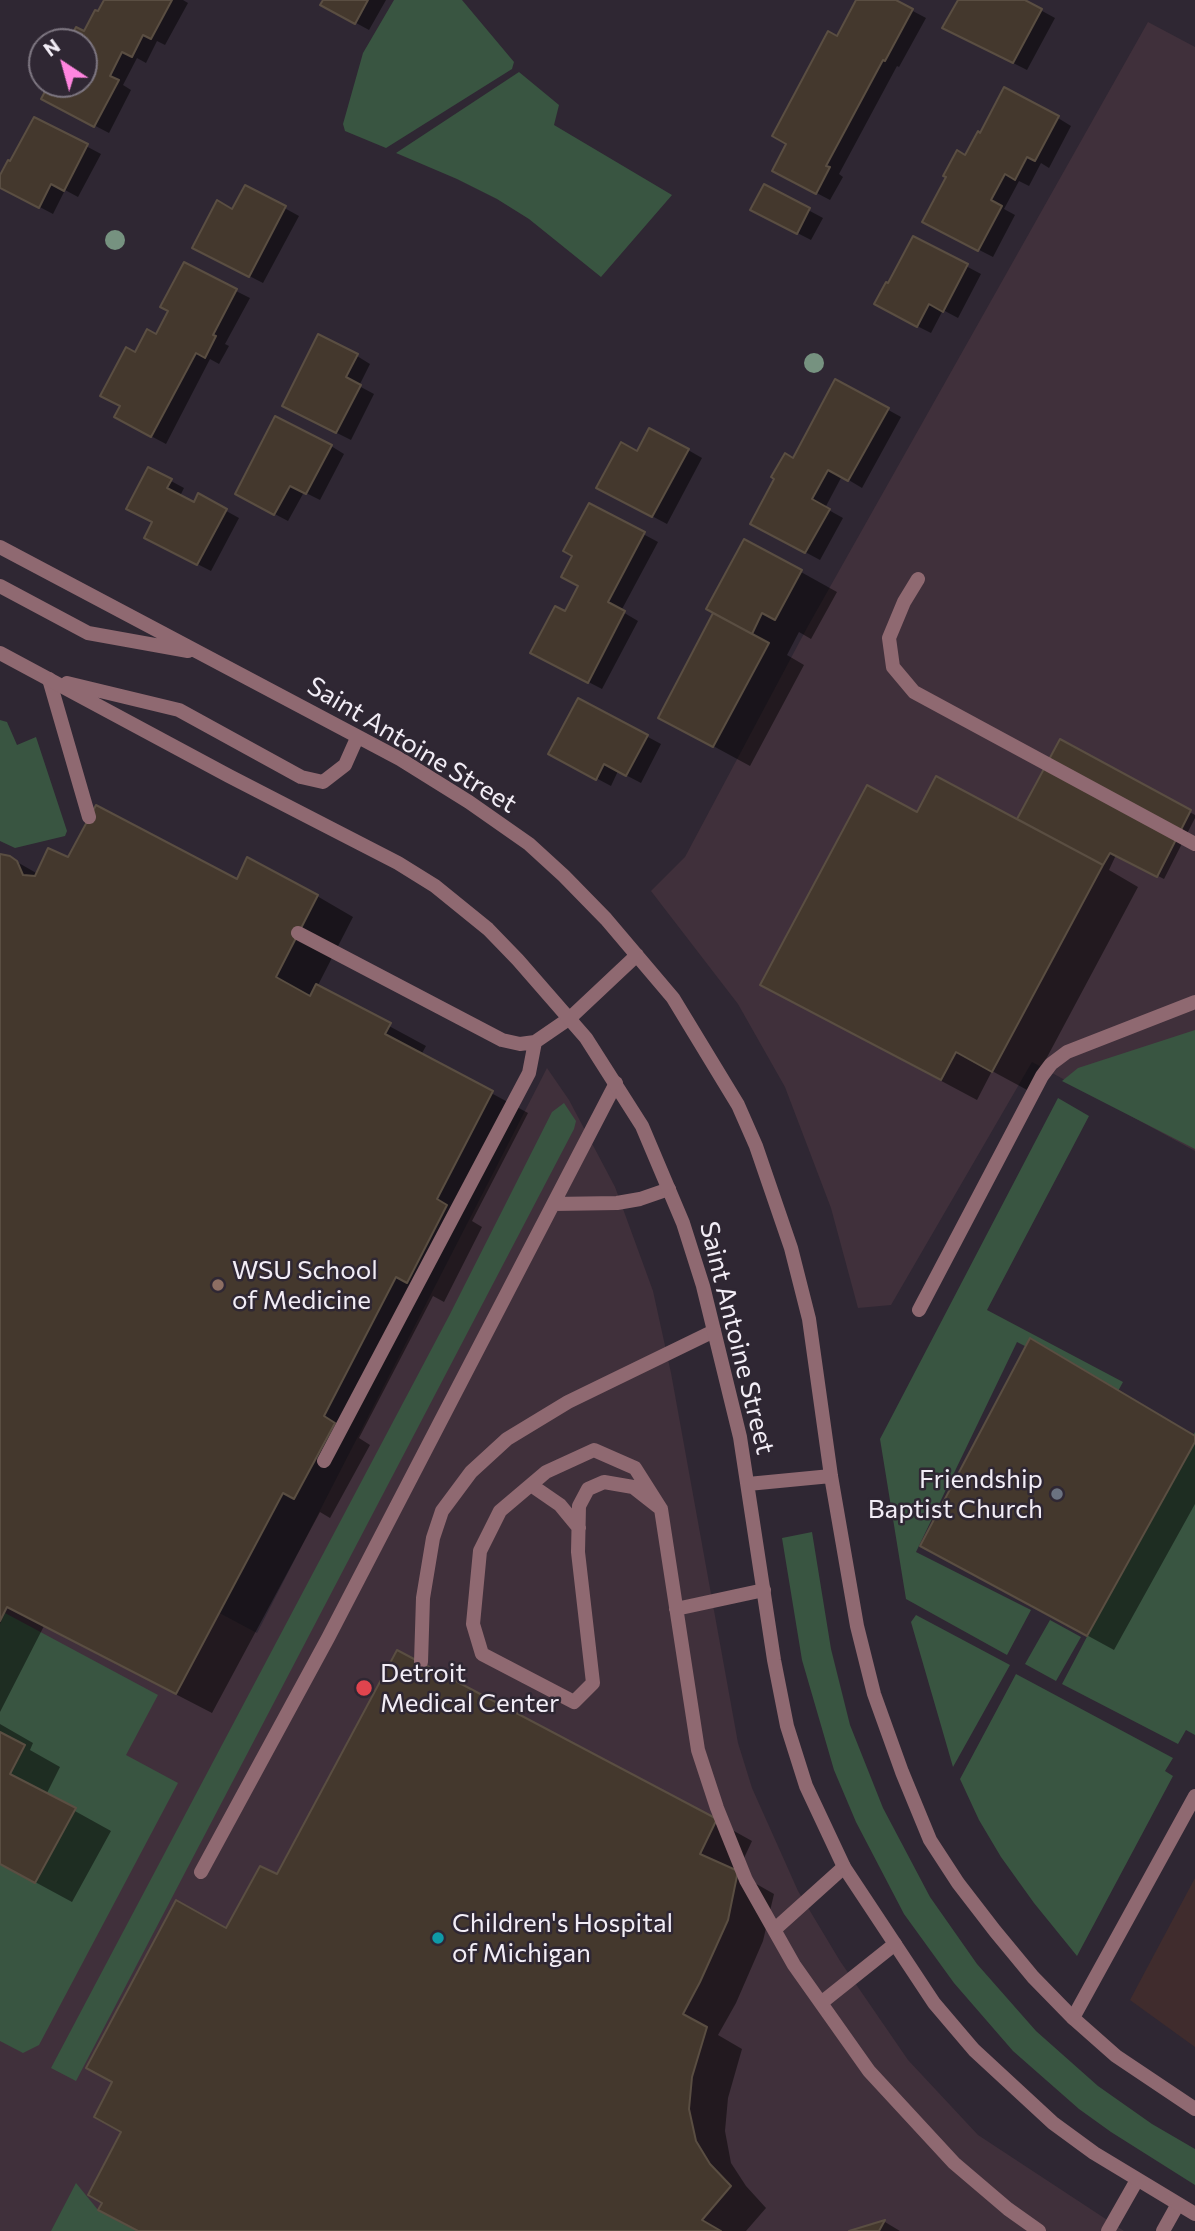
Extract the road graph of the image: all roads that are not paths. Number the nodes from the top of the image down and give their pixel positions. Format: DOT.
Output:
graph roads {
  1 [pos="0,547"];
  2 [pos="918,579"];
  3 [pos="0,586"];
  4 [pos="0,653"];
  5 [pos="203,653"];
  6 [pos="49,679"];
  7 [pos="357,738"];
  8 [pos="89,817"];
  9 [pos="1195,844"];
  10 [pos="298,933"];
  11 [pos="638,955"];
  12 [pos="1195,1002"];
  13 [pos="570,1018"];
  14 [pos="535,1042"];
  15 [pos="616,1083"];
  16 [pos="668,1189"];
  17 [pos="553,1204"];
  18 [pos="919,1310"];
  19 [pos="714,1331"];
  20 [pos="324,1461"];
  21 [pos="831,1476"];
  22 [pos="748,1484"];
  23 [pos="531,1485"];
  24 [pos="661,1509"];
  25 [pos="579,1528"];
  26 [pos="764,1590"];
  27 [pos="676,1609"];
  28 [pos="421,1662"];
  29 [pos="1195,1796"];
  30 [pos="844,1867"];
  31 [pos="201,1872"];
  32 [pos="775,1930"];
  33 [pos="895,1944"];
  34 [pos="821,2003"];
  35 [pos="1073,2018"];
  36 [pos="1195,2109"];
  37 [pos="1137,2180"];
  38 [pos="1178,2204"];
  39 [pos="1195,2214"];
  40 [pos="1039,2231"];
  41 [pos="1108,2231"];
  42 [pos="1163,2231"];
  1 -- 5 [label="street, Saint Antoine Street"];
  2 -- 9 [label="street"];
  3 -- 5 [label="street"];
  4 -- 6 [label="street, Saint Antoine Street"];
  5 -- 7 [label="street, Saint Antoine Street"];
  6 -- 7 [label="street"];
  6 -- 8 [label="street"];
  6 -- 13 [label="street, Saint Antoine Street"];
  7 -- 11 [label="street, Saint Antoine Street"];
  10 -- 14 [label="street"];
  11 -- 13 [label="street"];
  11 -- 21 [label="street, Saint Antoine Street"];
  12 -- 18 [label="street"];
  13 -- 14 [label="street"];
  13 -- 15 [label="street, Saint Antoine Street"];
  14 -- 20 [label="street"];
  15 -- 16 [label="street, Saint Antoine Street"];
  15 -- 17 [label="street"];
  16 -- 17 [label="street"];
  16 -- 19 [label="street, Saint Antoine Street"];
  17 -- 31 [label="street"];
  19 -- 22 [label="street, Saint Antoine Street"];
  19 -- 28 [label="street"];
  21 -- 22 [label="street"];
  21 -- 35 [label="street, Saint Antoine Street"];
  22 -- 26 [label="street, Saint Antoine Street"];
  23 -- 24 [label="street"];
  23 -- 25 [label="street"];
  23 -- 25 [label="street"];
  24 -- 25 [label="street"];
  24 -- 27 [label="street"];
  26 -- 27 [label="street"];
  26 -- 30 [label="street, Saint Antoine Street"];
  27 -- 32 [label="street"];
  29 -- 35 [label="street"];
  30 -- 32 [label="street"];
  30 -- 33 [label="street, Saint Antoine Street"];
  32 -- 34 [label="street"];
  33 -- 34 [label="street"];
  33 -- 37 [label="street, Saint Antoine Street"];
  34 -- 40 [label="street"];
  35 -- 36 [label="street, Saint Antoine Street"];
  37 -- 38 [label="street, Saint Antoine Street"];
  37 -- 41 [label="street"];
  38 -- 39 [label="street, Saint Antoine Street"];
  38 -- 42 [label="street"];
}
